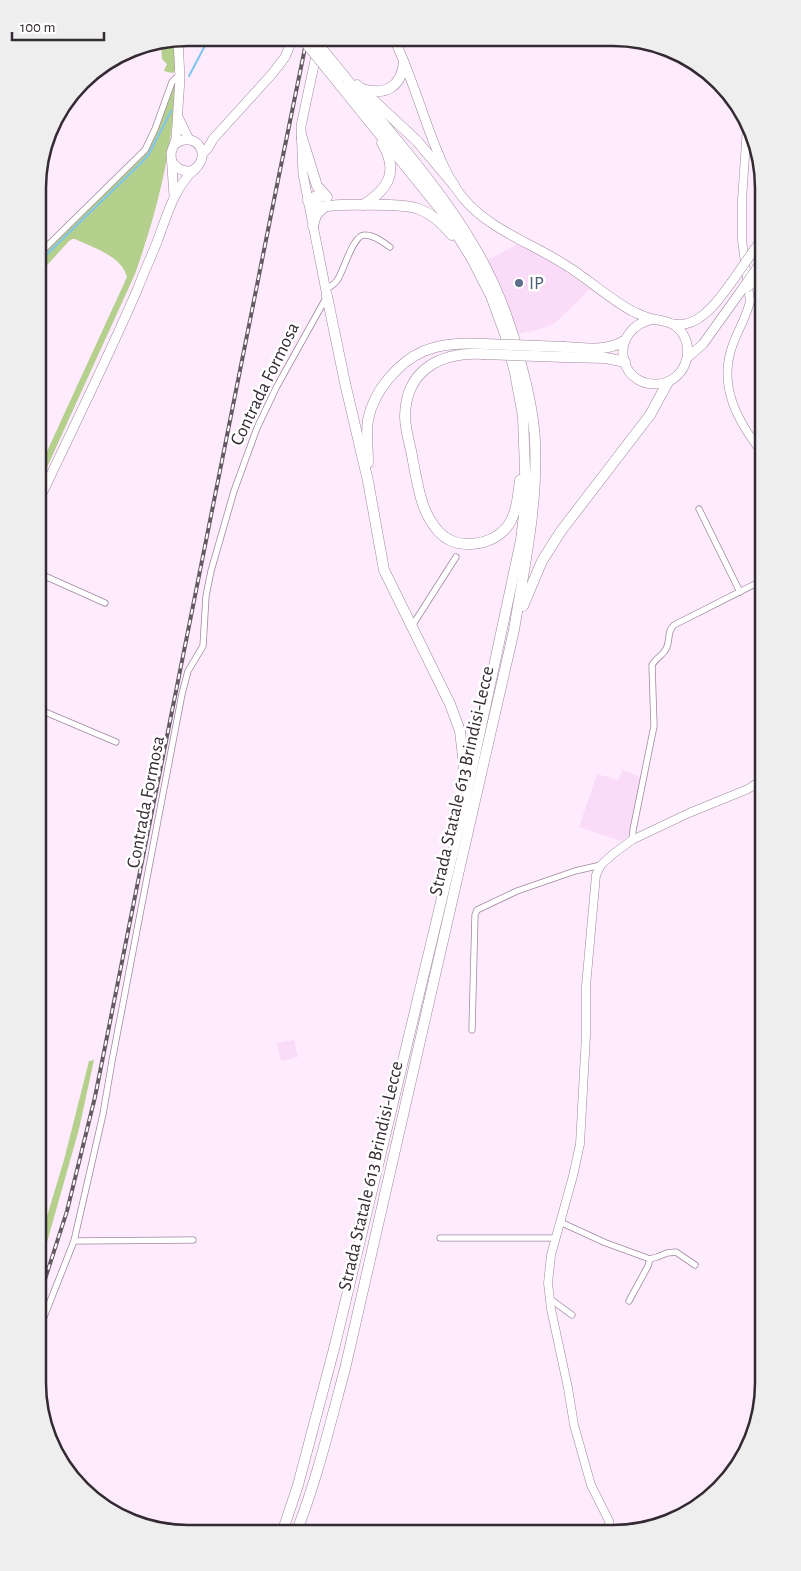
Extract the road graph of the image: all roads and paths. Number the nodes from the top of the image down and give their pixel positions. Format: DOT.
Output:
graph roads {
  1 [pos="290,46"];
  2 [pos="310,46"];
  3 [pos="318,46"];
  4 [pos="319,46"];
  5 [pos="397,46"];
  6 [pos="178,47"];
  7 [pos="404,63"];
  8 [pos="180,74"];
  9 [pos="342,80"];
  10 [pos="361,88"];
  11 [pos="178,117"];
  12 [pos="366,117"];
  13 [pos="302,138"];
  14 [pos="189,140"];
  15 [pos="746,140"];
  16 [pos="176,144"];
  17 [pos="202,153"];
  18 [pos="172,162"];
  19 [pos="194,170"];
  20 [pos="454,185"];
  21 [pos="174,196"];
  22 [pos="325,196"];
  23 [pos="308,201"];
  24 [pos="339,205"];
  25 [pos="362,205"];
  26 [pos="324,208"];
  27 [pos="313,226"];
  28 [pos="47,246"];
  29 [pos="390,247"];
  30 [pos="755,249"];
  31 [pos="472,259"];
  32 [pos="755,272"];
  33 [pos="755,282"];
  34 [pos="741,291"];
  35 [pos="326,292"];
  36 [pos="653,319"];
  37 [pos="673,324"];
  38 [pos="624,341"];
  39 [pos="484,349"];
  40 [pos="564,352"];
  41 [pos="688,357"];
  42 [pos="624,362"];
  43 [pos="668,382"];
  44 [pos="755,443"];
  45 [pos="524,451"];
  46 [pos="368,481"];
  47 [pos="47,483"];
  48 [pos="699,509"];
  49 [pos="456,556"];
  50 [pos="47,577"];
  51 [pos="755,584"];
  52 [pos="740,592"];
  53 [pos="105,603"];
  54 [pos="411,627"];
  55 [pos="514,630"];
  56 [pos="47,713"];
  57 [pos="116,742"];
  58 [pos="755,785"];
  59 [pos="464,806"];
  60 [pos="632,840"];
  61 [pos="601,865"];
  62 [pos="472,1030"];
  63 [pos="560,1222"];
  64 [pos="440,1238"];
  65 [pos="556,1238"];
  66 [pos="193,1240"];
  67 [pos="74,1241"];
  68 [pos="650,1259"];
  69 [pos="695,1265"];
  70 [pos="550,1298"];
  71 [pos="629,1301"];
  72 [pos="46,1312"];
  73 [pos="572,1315"];
  74 [pos="284,1525"];
  75 [pos="299,1525"];
  76 [pos="609,1525"];
  1 -- 17 [label="main road"];
  2 -- 9 [label="highway, bridge"];
  3 -- 13 [label="main road"];
  4 -- 9 [label="highway, bridge"];
  5 -- 7 [label="main road"];
  6 -- 8 [label="main road"];
  7 -- 10 [label="highway"];
  7 -- 20 [label="main road"];
  8 -- 11 [label="main road"];
  8 -- 28 [label="street"];
  9 -- 10 [label="highway"];
  9 -- 12 [label="highway, Strada Statale 613 Brindisi-Lecce"];
  9 -- 55 [label="highway, Strada Statale 613 Brindisi-Lecce"];
  10 -- 20 [label="highway"];
  11 -- 14 [label="main road"];
  11 -- 16 [label="main road"];
  12 -- 25 [label="highway"];
  12 -- 31 [label="highway, Strada Statale 613 Brindisi-Lecce"];
  13 -- 22 [label="highway"];
  13 -- 23 [label="main road"];
  14 -- 16 [label="main road"];
  14 -- 17 [label="main road"];
  15 -- 44 [label="street"];
  16 -- 18 [label="main road"];
  17 -- 19 [label="main road"];
  18 -- 19 [label="main road"];
  18 -- 21 [label="main road"];
  19 -- 21 [label="main road"];
  20 -- 36 [label="main road"];
  21 -- 47 [label="main road"];
  22 -- 23 [label="highway"];
  22 -- 24 [label="highway"];
  23 -- 26 [label="highway"];
  23 -- 27 [label="main road"];
  24 -- 25 [label="highway"];
  24 -- 26 [label="highway"];
  25 -- 31 [label="highway"];
  26 -- 27 [label="highway"];
  27 -- 35 [label="main road"];
  29 -- 35 [label="street, Contrada Formosa"];
  30 -- 37 [label="main road, bridge"];
  31 -- 45 [label="highway, Strada Statale 613 Brindisi-Lecce"];
  32 -- 34 [label="main road, bridge"];
  33 -- 34 [label="main road, bridge"];
  34 -- 41 [label="main road"];
  35 -- 46 [label="highway"];
  35 -- 67 [label="street, Contrada Formosa"];
  36 -- 37 [label="main road"];
  36 -- 38 [label="main road"];
  37 -- 41 [label="main road"];
  38 -- 40 [label="highway"];
  38 -- 42 [label="main road"];
  39 -- 40 [label="highway, bridge"];
  39 -- 45 [label="highway"];
  39 -- 46 [label="highway"];
  40 -- 42 [label="highway"];
  41 -- 43 [label="main road"];
  42 -- 43 [label="main road"];
  43 -- 55 [label="highway"];
  45 -- 59 [label="highway, Strada Statale 613 Brindisi-Lecce"];
  46 -- 54 [label="highway"];
  48 -- 52 [label="street"];
  49 -- 54 [label="street"];
  50 -- 53 [label="street"];
  51 -- 52 [label="street"];
  52 -- 60 [label="street"];
  54 -- 59 [label="highway"];
  55 -- 75 [label="highway, Strada Statale 613 Brindisi-Lecce"];
  56 -- 57 [label="street"];
  58 -- 60 [label="street"];
  59 -- 74 [label="highway, Strada Statale 613 Brindisi-Lecce"];
  60 -- 61 [label="street"];
  61 -- 62 [label="street"];
  61 -- 63 [label="street"];
  63 -- 65 [label="street"];
  63 -- 68 [label="street"];
  64 -- 65 [label="street"];
  65 -- 70 [label="street"];
  66 -- 67 [label="street"];
  67 -- 72 [label="street, Contrada Formosa"];
  68 -- 69 [label="street"];
  68 -- 71 [label="street"];
  70 -- 73 [label="street"];
  70 -- 76 [label="street"];
}
